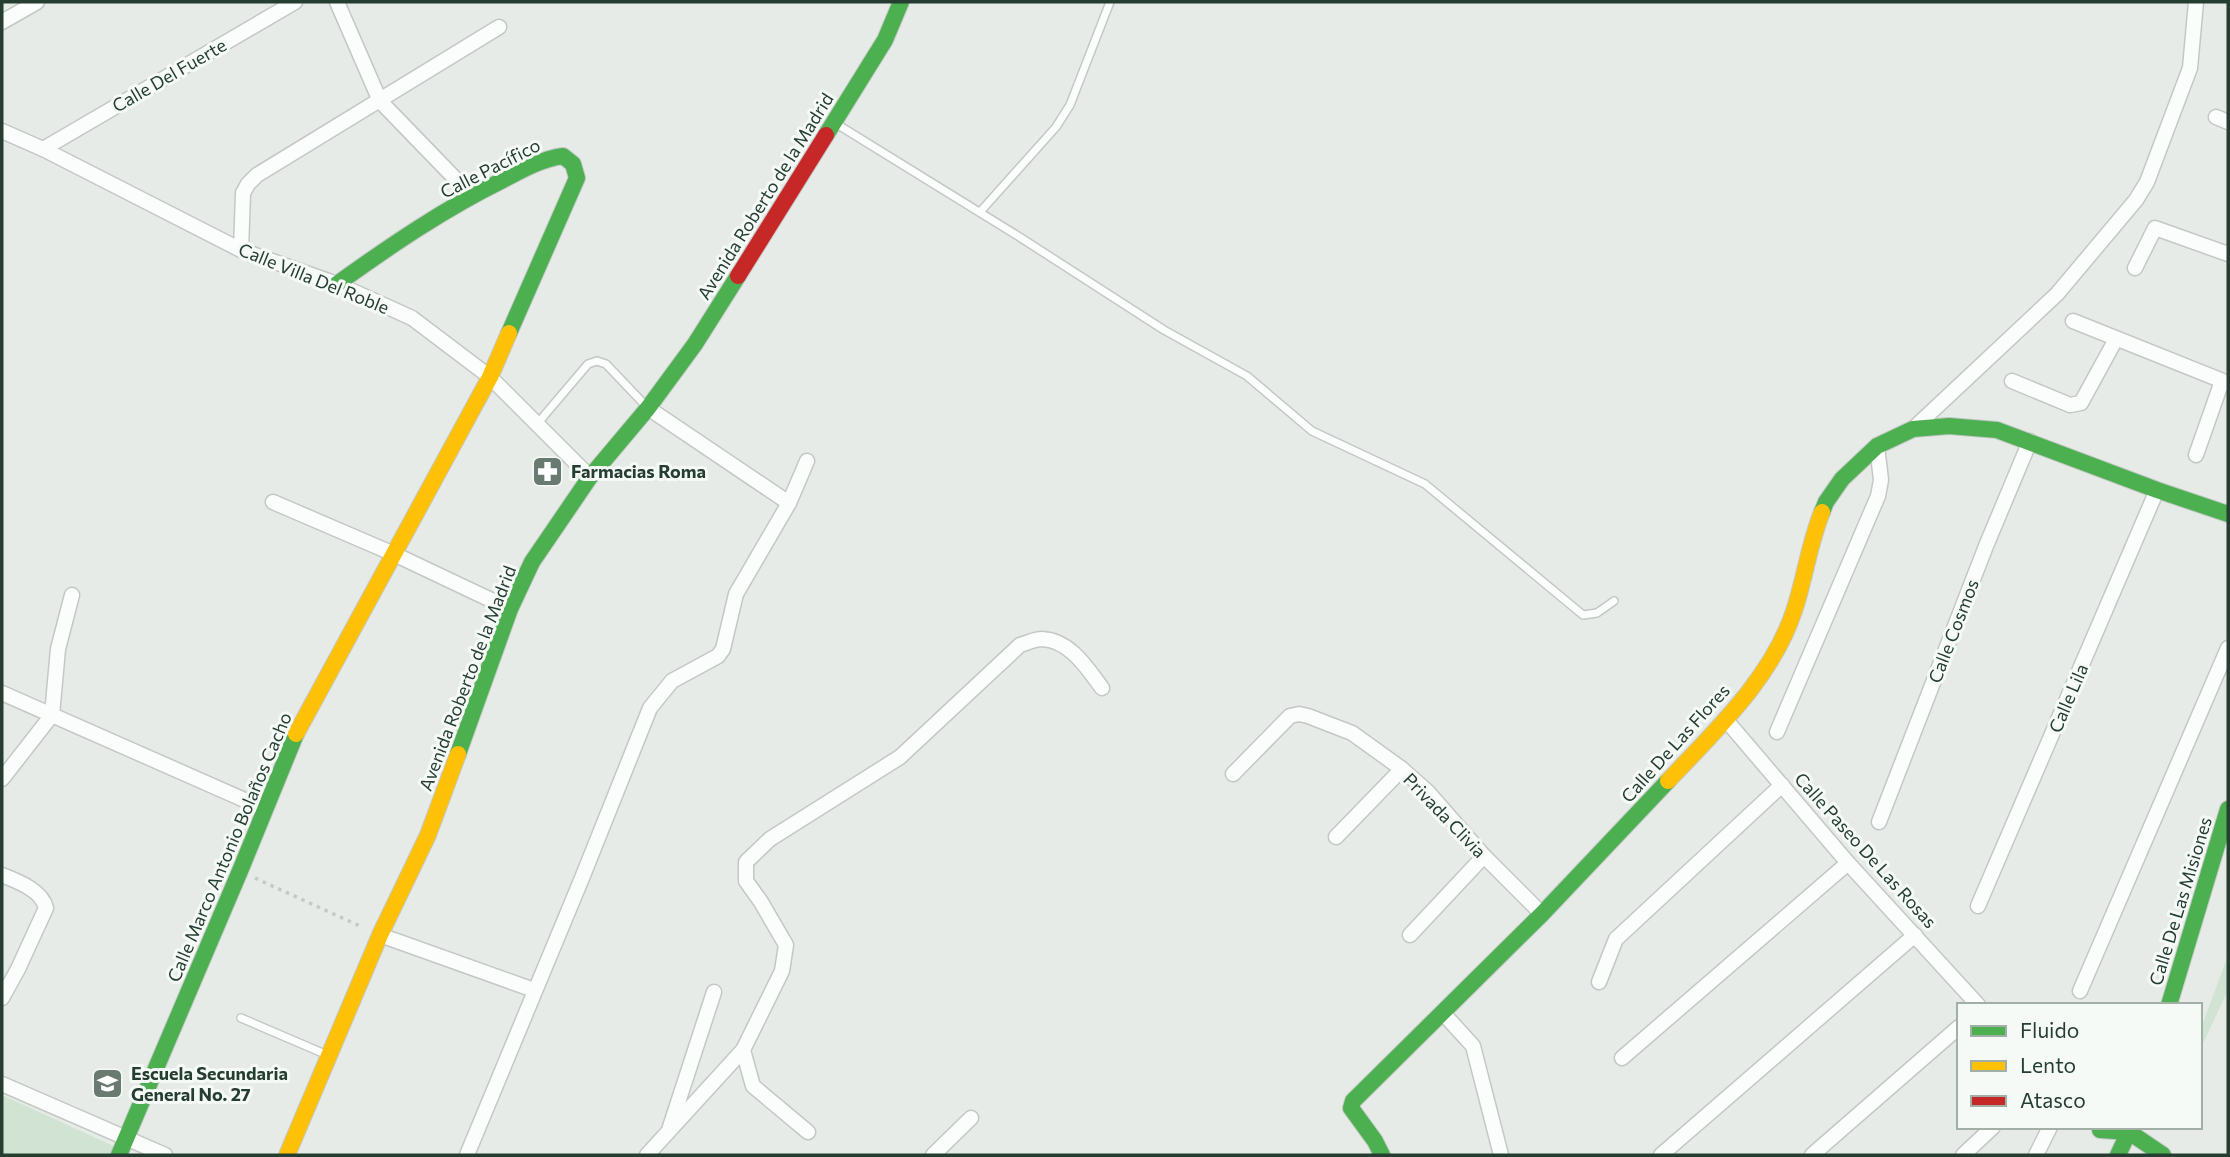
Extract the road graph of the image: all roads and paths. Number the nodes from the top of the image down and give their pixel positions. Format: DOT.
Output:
graph roads {
  1 [pos="37,2"];
  2 [pos="295,2"];
  3 [pos="337,2"];
  4 [pos="901,2"];
  5 [pos="1110,2"];
  6 [pos="2196,2"];
  7 [pos="2,22"];
  8 [pos="499,27"];
  9 [pos="380,102"];
  10 [pos="834,123"];
  11 [pos="2,131"];
  12 [pos="43,149"];
  13 [pos="471,195"];
  14 [pos="980,212"];
  15 [pos="241,250"];
  16 [pos="2228,254"];
  17 [pos="2135,268"];
  18 [pos="337,284"];
  19 [pos="2073,321"];
  20 [pos="2116,339"];
  21 [pos="490,377"];
  22 [pos="2012,381"];
  23 [pos="2225,382"];
  24 [pos="648,408"];
  25 [pos="537,425"];
  26 [pos="1913,429"];
  27 [pos="2031,441"];
  28 [pos="1877,446"];
  29 [pos="2196,455"];
  30 [pos="807,461"];
  31 [pos="590,477"];
  32 [pos="2157,490"];
  33 [pos="272,502"];
  34 [pos="789,503"];
  35 [pos="2228,514"];
  36 [pos="394,554"];
  37 [pos="72,595"];
  38 [pos="1614,601"];
  39 [pos="510,609"];
  40 [pos="2228,648"];
  41 [pos="1102,688"];
  42 [pos="2,693"];
  43 [pos="52,715"];
  44 [pos="1726,720"];
  45 [pos="1777,732"];
  46 [pos="1402,769"];
  47 [pos="1233,774"];
  48 [pos="2,779"];
  49 [pos="1782,785"];
  50 [pos="265,809"];
  51 [pos="2228,809"];
  52 [pos="1878,822"];
  53 [pos="1336,838"];
  54 [pos="1484,856"];
  55 [pos="1848,863"];
  56 [pos="240,872"];
  57 [pos="2,875"];
  58 [pos="1978,906"];
  59 [pos="1542,914"];
  60 [pos="380,935"];
  61 [pos="1410,935"];
  62 [pos="1915,935"];
  63 [pos="1599,982"];
  64 [pos="534,990"];
  65 [pos="2080,991"];
  66 [pos="714,992"];
  67 [pos="2,998"];
  68 [pos="1976,1003"];
  69 [pos="2170,1003"];
  70 [pos="1443,1013"];
  71 [pos="242,1018"];
  72 [pos="1957,1029"];
  73 [pos="743,1050"];
  74 [pos="329,1055"];
  75 [pos="1622,1058"];
  76 [pos="2,1084"];
  77 [pos="971,1118"];
  78 [pos="1991,1129"];
  79 [pos="2049,1129"];
  80 [pos="2099,1129"];
  81 [pos="2130,1129"];
  82 [pos="668,1132"];
  83 [pos="808,1132"];
  84 [pos="127,1137"];
  85 [pos="119,1155"];
  86 [pos="165,1155"];
  87 [pos="287,1155"];
  88 [pos="467,1155"];
  89 [pos="647,1155"];
  90 [pos="933,1155"];
  91 [pos="1382,1155"];
  92 [pos="1501,1155"];
  93 [pos="1661,1155"];
  94 [pos="1812,1155"];
  95 [pos="1963,1155"];
  96 [pos="2036,1155"];
  97 [pos="2115,1155"];
  98 [pos="2163,1155"];
  1 -- 7 [label="street"];
  2 -- 12 [label="street, Calle Del Fuerte"];
  3 -- 9 [label="street"];
  4 -- 10 [label="street, Avenida Roberto de la Madrid"];
  5 -- 14 [label="lane"];
  6 -- 26 [label="street"];
  8 -- 9 [label="street"];
  9 -- 13 [label="street"];
  9 -- 15 [label="street"];
  10 -- 14 [label="lane"];
  10 -- 24 [label="street, Avenida Roberto de la Madrid"];
  11 -- 12 [label="street, Calle Villa Del Roble"];
  12 -- 15 [label="street, Calle Villa Del Roble"];
  13 -- 18 [label="street, Calle Pacífico"];
  13 -- 21 [label="street, Calle Pacífico"];
  14 -- 38 [label="lane"];
  15 -- 18 [label="street, Calle Villa Del Roble"];
  16 -- 17 [label="street"];
  18 -- 21 [label="street, Calle Villa Del Roble"];
  19 -- 20 [label="street"];
  20 -- 22 [label="street"];
  20 -- 23 [label="street"];
  21 -- 25 [label="street, Calle Villa Del Roble"];
  21 -- 36 [label="street, Calle Marco Antonio Bolaños Cacho"];
  23 -- 29 [label="street"];
  24 -- 25 [label="lane"];
  24 -- 31 [label="street, Avenida Roberto de la Madrid"];
  24 -- 34 [label="street"];
  25 -- 31 [label="street, Calle Villa Del Roble"];
  26 -- 27 [label="street, Calle De Las Flores"];
  26 -- 28 [label="street, Calle De Las Flores"];
  27 -- 32 [label="street, Calle De Las Flores"];
  27 -- 52 [label="street, Calle Cosmos"];
  28 -- 44 [label="street, Calle De Las Flores"];
  28 -- 45 [label="street"];
  30 -- 34 [label="street"];
  31 -- 39 [label="street, Avenida Roberto de la Madrid"];
  32 -- 35 [label="street, Calle De Las Flores"];
  32 -- 58 [label="street, Calle Lila"];
  33 -- 36 [label="street"];
  34 -- 64 [label="street"];
  36 -- 39 [label="street"];
  36 -- 50 [label="street, Calle Marco Antonio Bolaños Cacho"];
  37 -- 43 [label="street"];
  39 -- 60 [label="street, Avenida Roberto de la Madrid"];
  40 -- 65 [label="street"];
  41 -- 73 [label="street"];
  42 -- 43 [label="street"];
  43 -- 48 [label="street"];
  43 -- 50 [label="street"];
  44 -- 49 [label="street, Calle Paseo De Las Rosas"];
  44 -- 59 [label="street, Calle De Las Flores"];
  46 -- 47 [label="street, Privada Clivia"];
  46 -- 53 [label="street"];
  46 -- 54 [label="street, Privada Clivia"];
  49 -- 55 [label="street, Calle Paseo De Las Rosas"];
  49 -- 63 [label="street"];
  50 -- 56 [label="street, Calle Marco Antonio Bolaños Cacho"];
  51 -- 69 [label="street, Calle De Las Misiones"];
  54 -- 59 [label="street, Privada Clivia"];
  54 -- 61 [label="street"];
  55 -- 62 [label="street, Calle Paseo De Las Rosas"];
  55 -- 75 [label="street"];
  56 -- 60 [label="path"];
  56 -- 84 [label="street, Calle Marco Antonio Bolaños Cacho"];
  57 -- 67 [label="street"];
  59 -- 70 [label="street, Calle De Las Flores"];
  60 -- 64 [label="street"];
  60 -- 74 [label="street, Avenida Roberto de la Madrid"];
  62 -- 68 [label="street, Calle Paseo De Las Rosas"];
  62 -- 93 [label="street"];
  64 -- 88 [label="street"];
  66 -- 82 [label="street"];
  70 -- 91 [label="street, Calle De Las Flores"];
  70 -- 92 [label="street"];
  71 -- 74 [label="lane"];
  72 -- 94 [label="street"];
  73 -- 82 [label="street"];
  73 -- 83 [label="street"];
  74 -- 87 [label="street, Avenida Roberto de la Madrid"];
  76 -- 84 [label="street"];
  77 -- 90 [label="street"];
  78 -- 95 [label="street"];
  79 -- 96 [label="street"];
  80 -- 97 [label="street"];
  81 -- 97 [label="street"];
  81 -- 98 [label="street"];
  82 -- 89 [label="street"];
  84 -- 85 [label="street, Calle Marco Antonio Bolaños Cacho"];
  84 -- 86 [label="street"];
}
